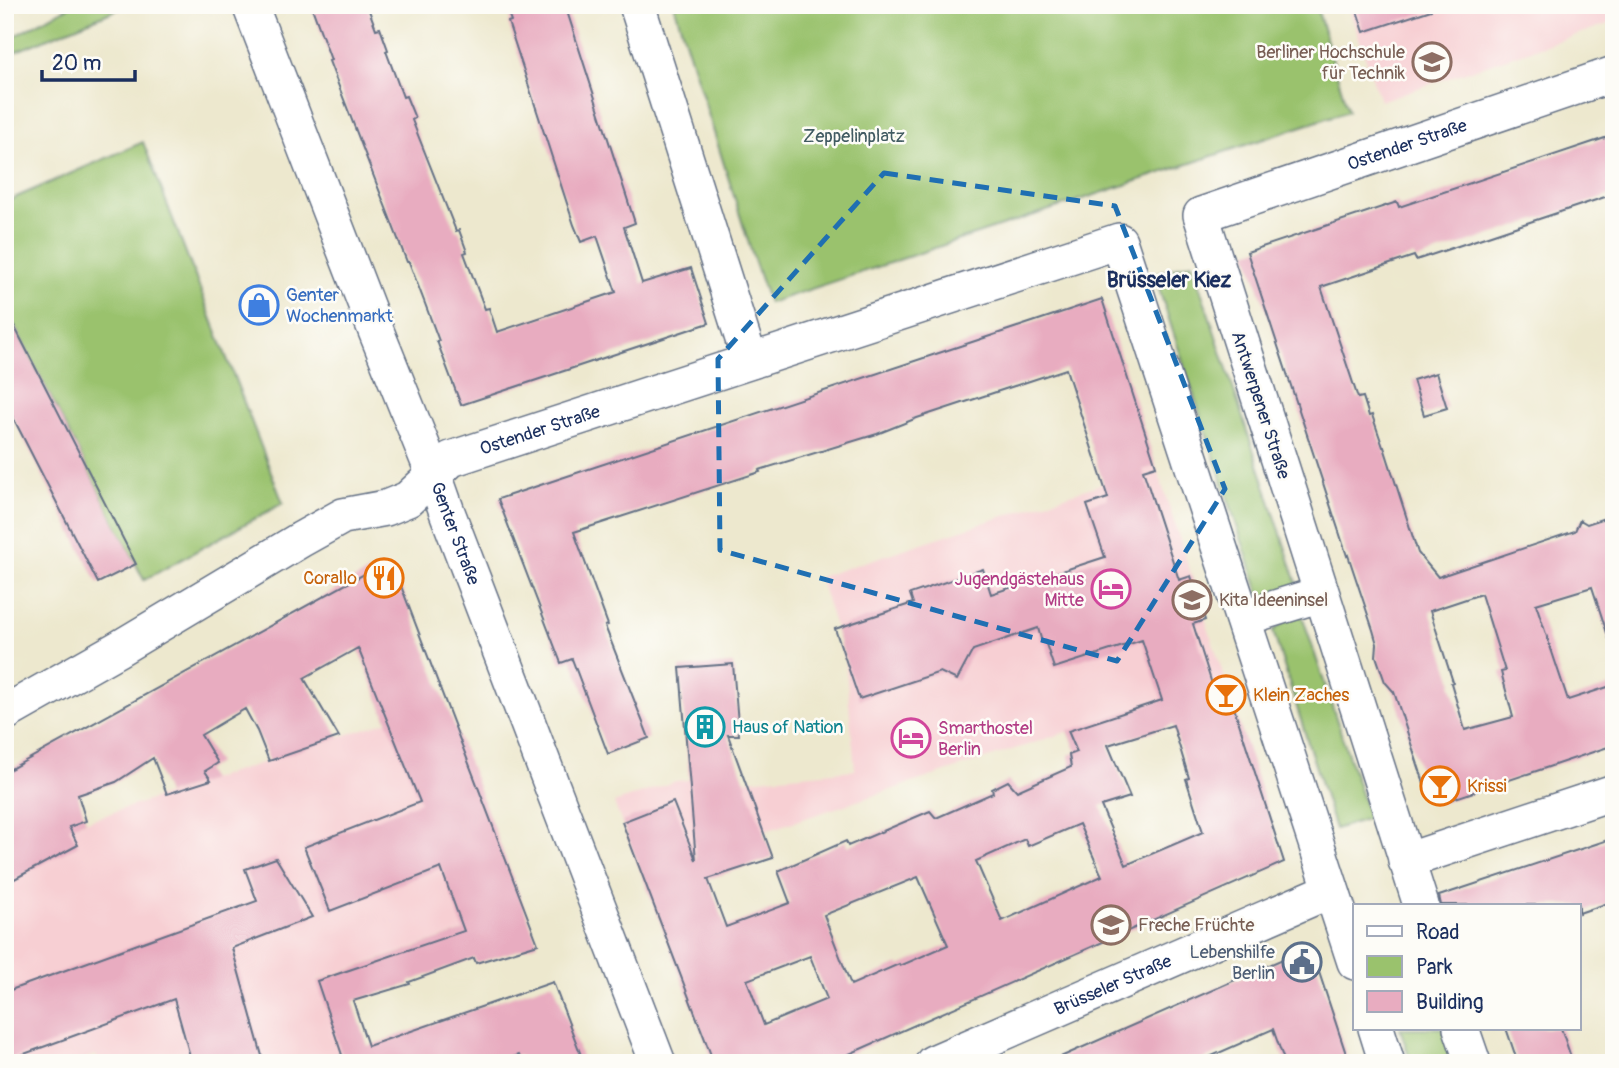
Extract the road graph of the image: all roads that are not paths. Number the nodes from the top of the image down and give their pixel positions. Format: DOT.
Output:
graph roads {
  1 [pos="250,5"];
  2 [pos="637,5"];
  3 [pos="1614,74"];
  4 [pos="1201,215"];
  5 [pos="750,361"];
  6 [pos="434,475"];
  7 [pos="1321,594"];
  8 [pos="1243,618"];
  9 [pos="5,713"];
  10 [pos="1614,792"];
  11 [pos="1406,861"];
  12 [pos="1331,890"];
  13 [pos="1421,904"];
  14 [pos="1353,956"];
  15 [pos="1377,1030"];
  16 [pos="1462,1030"];
  17 [pos="657,1063"];
  18 [pos="933,1063"];
  19 [pos="1387,1063"];
  20 [pos="1473,1063"];
  1 -- 6 [label="street, Genter Straße"];
  2 -- 5 [label="street"];
  3 -- 4 [label="street, Ostender Straße"];
  4 -- 7 [label="street, Antwerpener Straße"];
  5 -- 6 [label="street, Ostender Straße"];
  5 -- 8 [label="street, Ostender Straße"];
  6 -- 9 [label="street, Ostender Straße"];
  6 -- 17 [label="street, Genter Straße"];
  7 -- 8 [label="street"];
  7 -- 11 [label="street, Antwerpener Straße"];
  8 -- 12 [label="street"];
  10 -- 11 [label="street"];
  11 -- 13 [label="street, Antwerpener Straße"];
  12 -- 14 [label="street"];
  12 -- 18 [label="street, Brüsseler Straße"];
  15 -- 19 [label="street"];
  16 -- 20 [label="street"];
}
